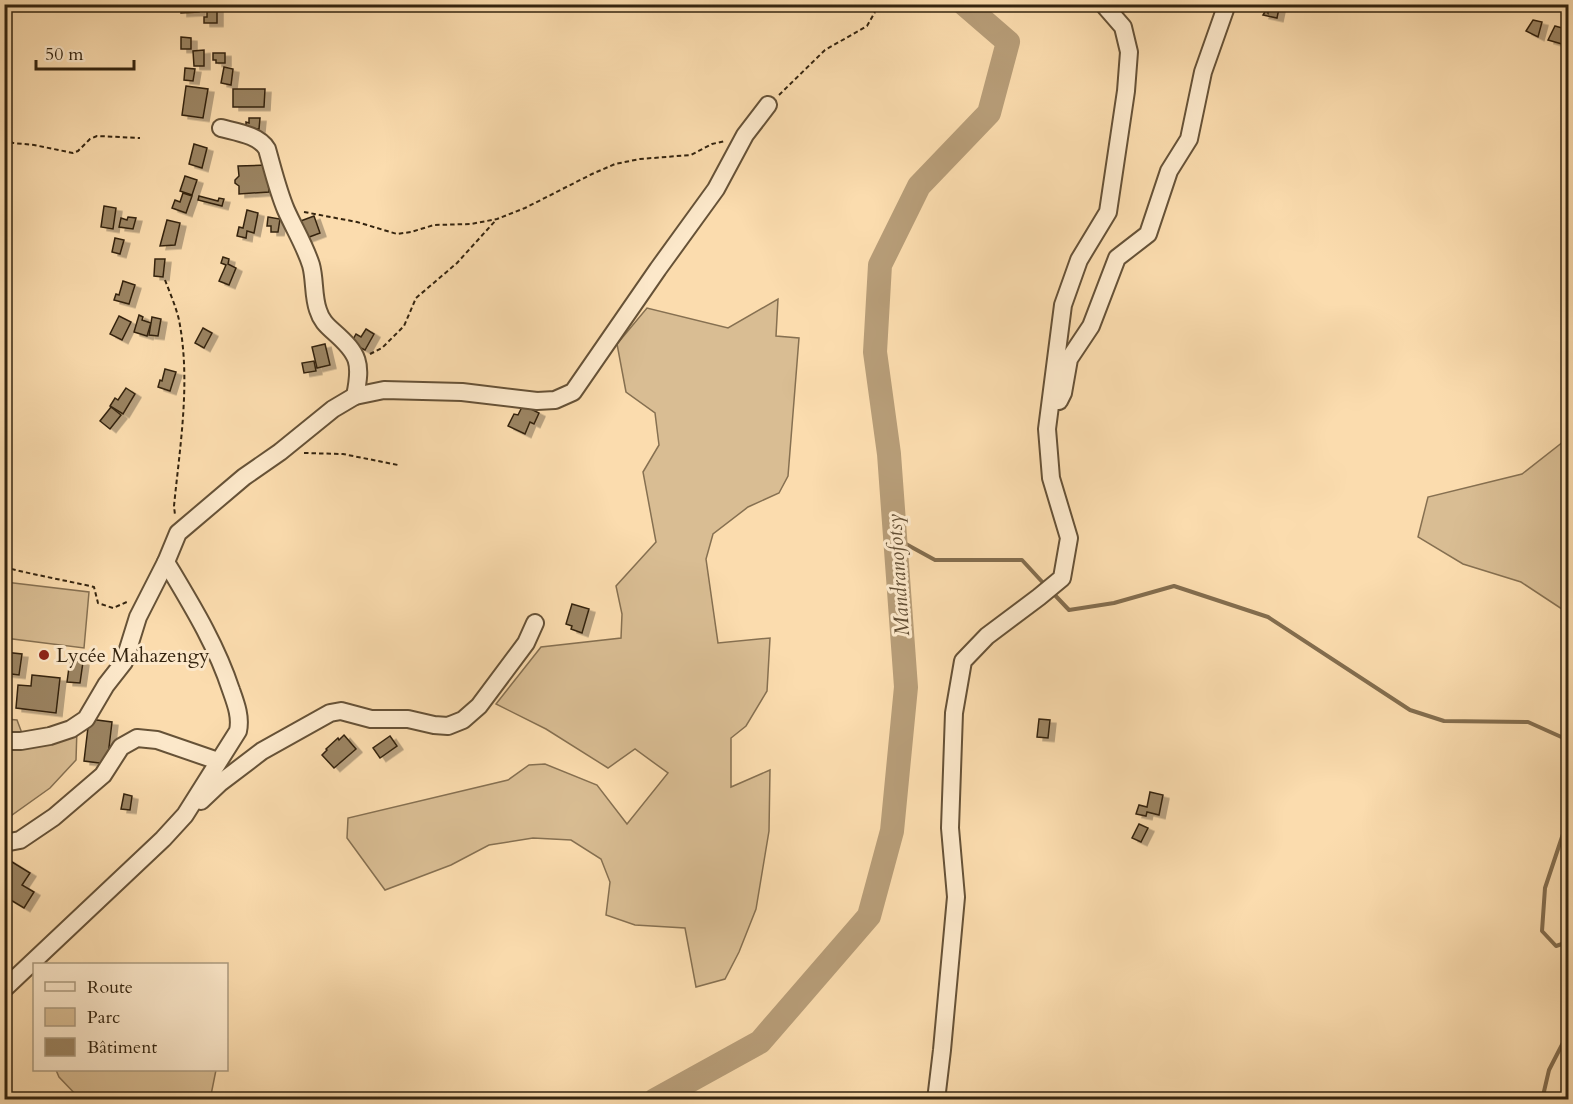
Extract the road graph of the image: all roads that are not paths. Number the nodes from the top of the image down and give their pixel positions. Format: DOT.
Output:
graph roads {
  1 [pos="1103,4"];
  2 [pos="1227,4"];
  3 [pos="768,105"];
  4 [pos="221,128"];
  5 [pos="355,396"];
  6 [pos="1047,429"];
  7 [pos="166,562"];
  8 [pos="535,623"];
  9 [pos="4,741"];
  10 [pos="218,761"];
  11 [pos="185,815"];
  12 [pos="4,843"];
  13 [pos="4,990"];
  14 [pos="936,1100"];
  1 -- 6 [label="street"];
  2 -- 6 [label="street"];
  3 -- 5 [label="street"];
  4 -- 5 [label="street"];
  5 -- 7 [label="street"];
  6 -- 14 [label="street"];
  7 -- 9 [label="street"];
  7 -- 10 [label="street"];
  8 -- 11 [label="street"];
  10 -- 11 [label="street"];
  10 -- 12 [label="street"];
  11 -- 13 [label="street"];
}
